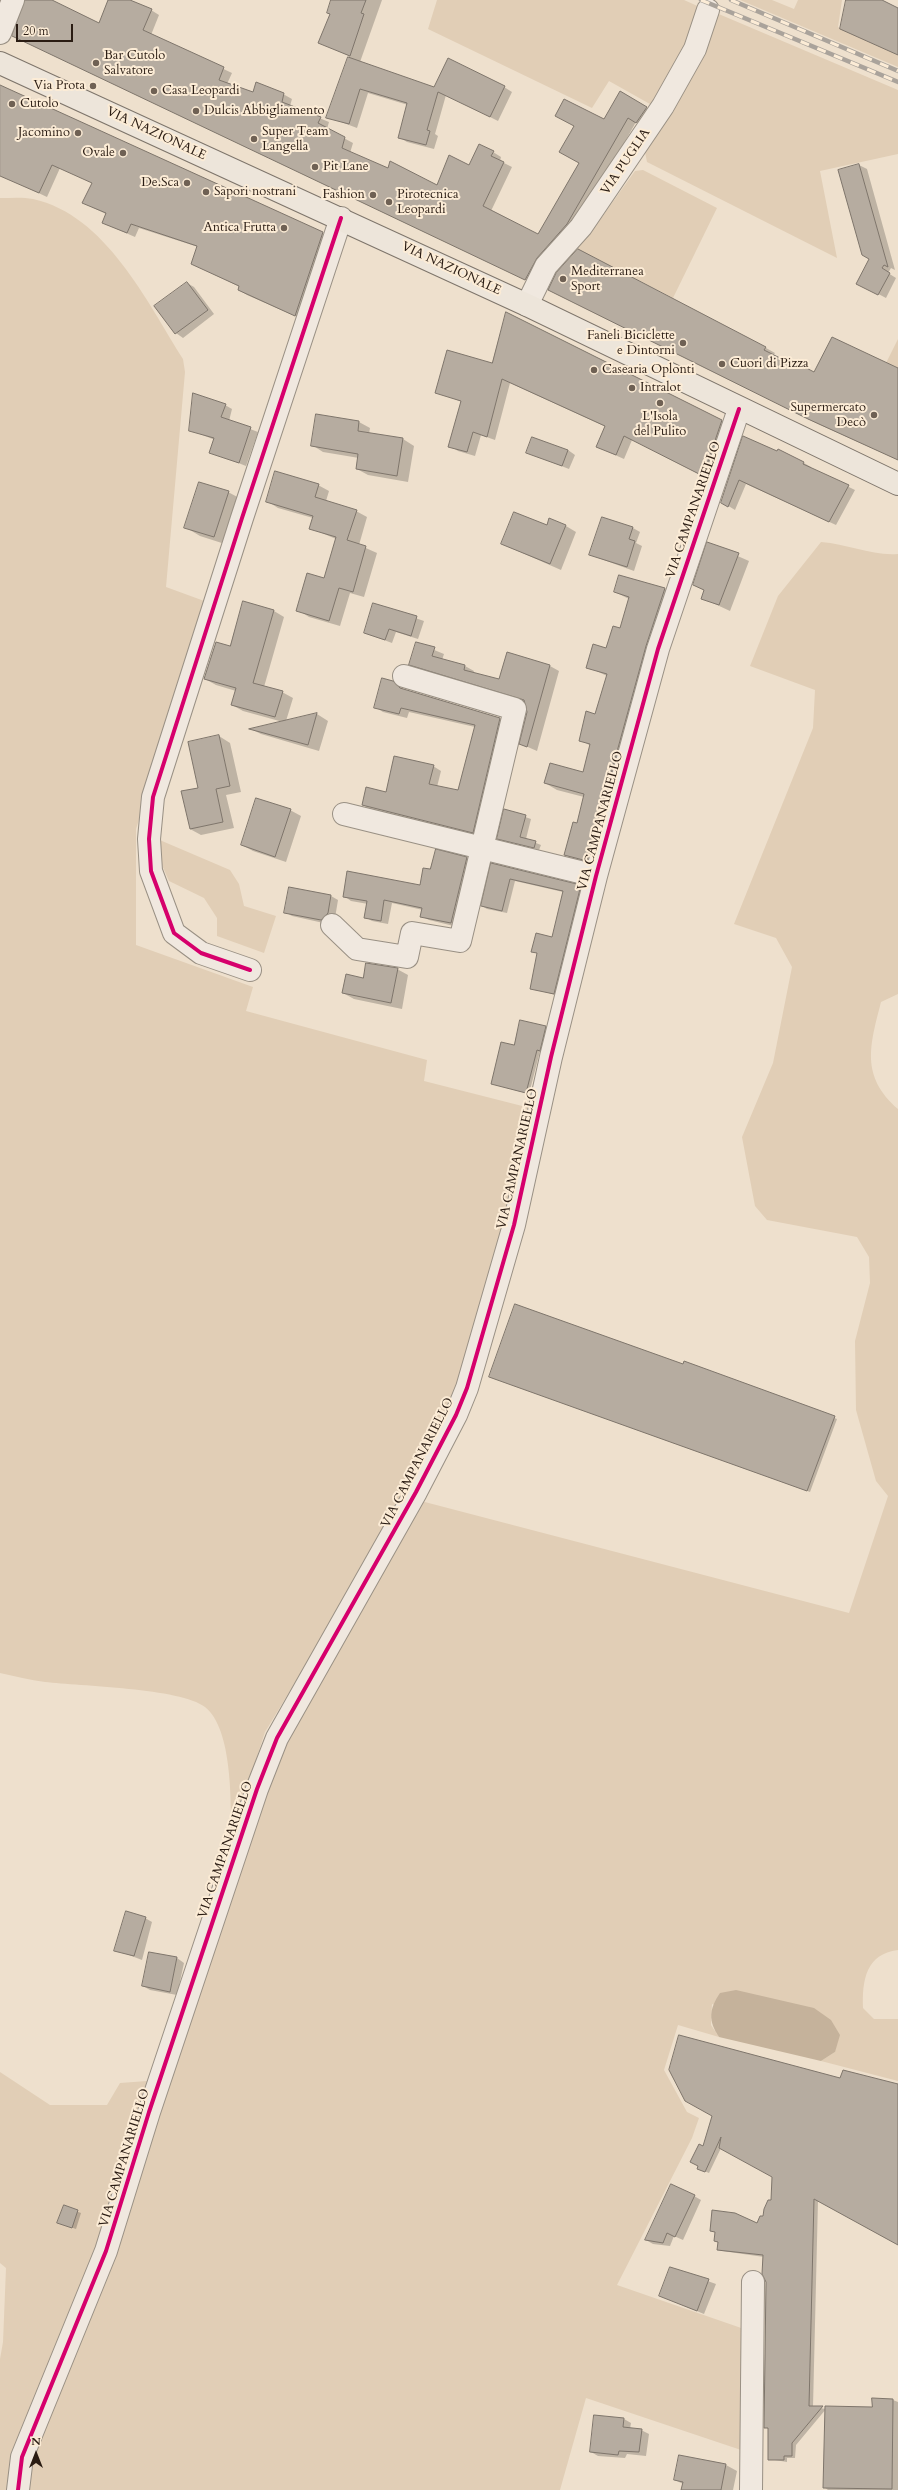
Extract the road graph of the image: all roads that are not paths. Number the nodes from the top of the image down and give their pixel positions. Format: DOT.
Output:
graph roads {
  1 [pos="13,0"];
  2 [pos="708,10"];
  3 [pos="0,33"];
  4 [pos="0,63"];
  5 [pos="341,218"];
  6 [pos="527,305"];
  7 [pos="739,408"];
  8 [pos="898,484"];
  9 [pos="404,676"];
  10 [pos="344,814"];
  11 [pos="480,849"];
  12 [pos="596,876"];
  13 [pos="332,925"];
  14 [pos="250,970"];
  15 [pos="753,2282"];
  16 [pos="18,2490"];
  17 [pos="751,2490"];
  1 -- 3 [label="street"];
  2 -- 6 [label="street, VIA PUGLIA"];
  4 -- 5 [label="main road, VIA NAZIONALE"];
  5 -- 6 [label="main road, VIA NAZIONALE"];
  5 -- 14 [label="street"];
  6 -- 7 [label="main road, VIA NAZIONALE"];
  7 -- 8 [label="main road, VIA NAZIONALE"];
  7 -- 12 [label="street, VIA CAMPANARIELLO"];
  9 -- 11 [label="street"];
  10 -- 11 [label="street"];
  11 -- 12 [label="street"];
  11 -- 13 [label="street"];
  12 -- 16 [label="street, VIA CAMPANARIELLO"];
  15 -- 17 [label="street"];
}
